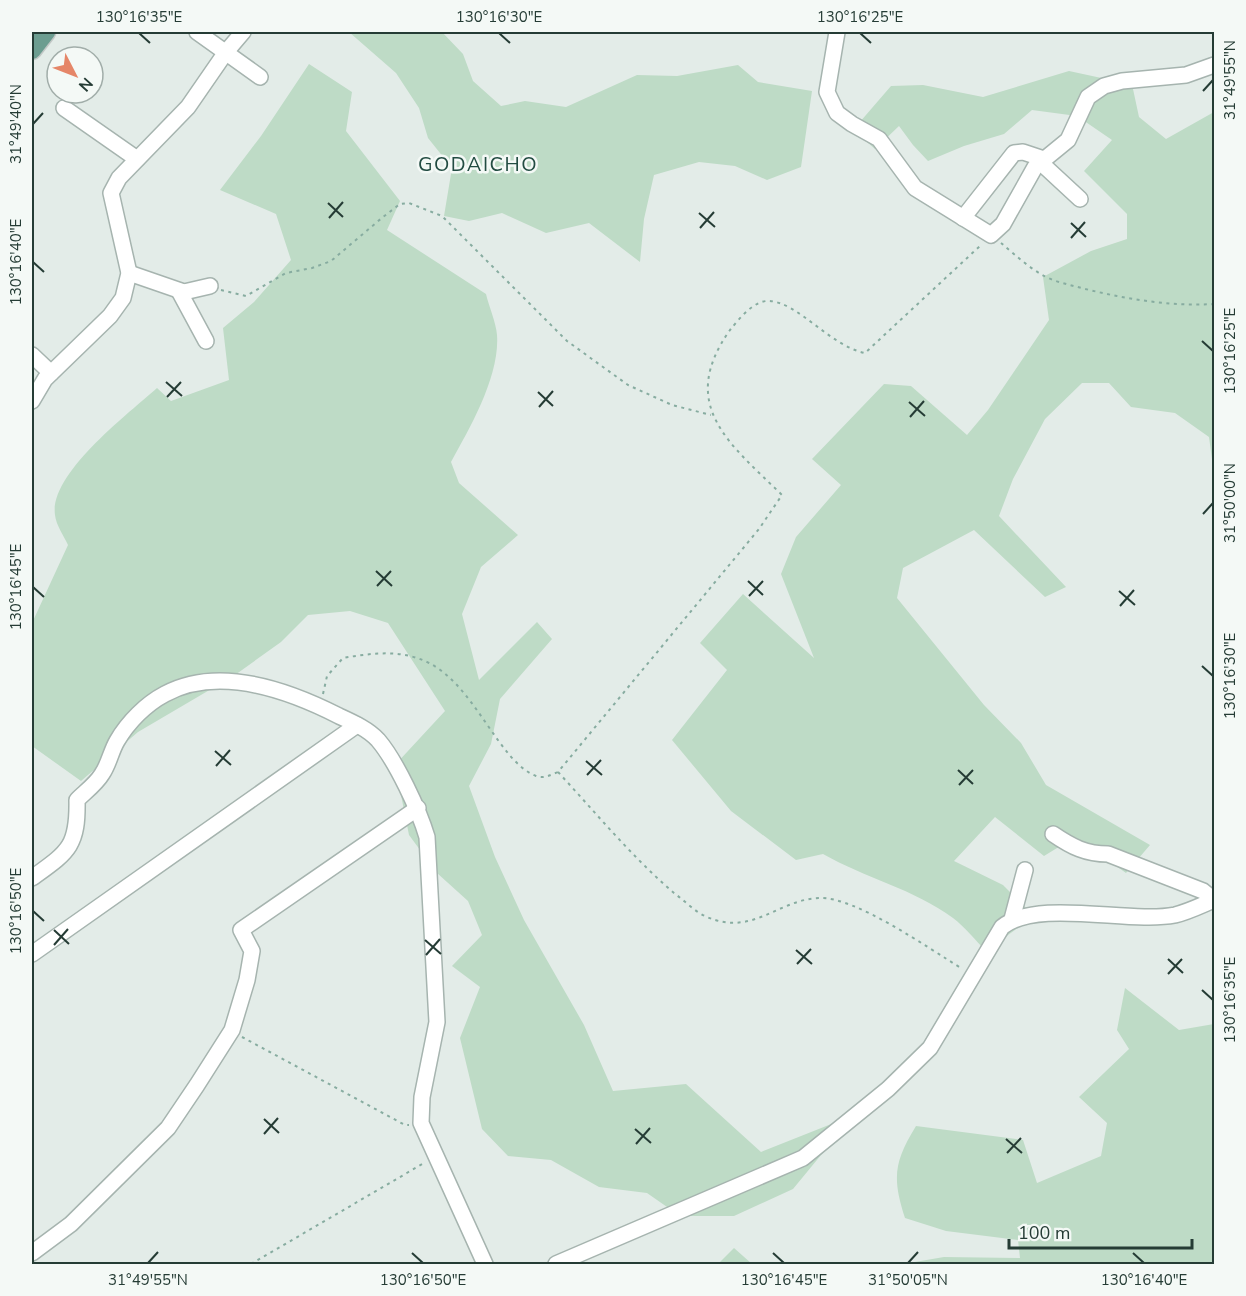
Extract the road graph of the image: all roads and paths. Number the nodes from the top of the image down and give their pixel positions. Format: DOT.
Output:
graph roads {
  1 [pos="46,32"];
  2 [pos="196,32"];
  3 [pos="243,32"];
  4 [pos="837,32"];
  5 [pos="32,50"];
  6 [pos="226,52"];
  7 [pos="1215,65"];
  8 [pos="260,77"];
  9 [pos="64,108"];
  10 [pos="137,159"];
  11 [pos="1042,161"];
  12 [pos="1080,199"];
  13 [pos="963,218"];
  14 [pos="991,235"];
  15 [pos="129,273"];
  16 [pos="210,286"];
  17 [pos="179,291"];
  18 [pos="1215,304"];
  19 [pos="206,342"];
  20 [pos="32,355"];
  21 [pos="51,373"];
  22 [pos="32,401"];
  23 [pos="712,416"];
  24 [pos="321,706"];
  25 [pos="357,725"];
  26 [pos="558,772"];
  27 [pos="418,808"];
  28 [pos="1053,834"];
  29 [pos="1025,870"];
  30 [pos="32,878"];
  31 [pos="1215,900"];
  32 [pos="1012,919"];
  33 [pos="32,954"];
  34 [pos="972,974"];
  35 [pos="232,1030"];
  36 [pos="421,1123"];
  37 [pos="436,1156"];
  38 [pos="32,1252"];
  39 [pos="251,1264"];
  40 [pos="485,1264"];
  41 [pos="556,1264"];
  1 -- 5 [label="main road"];
  2 -- 6 [label="street"];
  3 -- 6 [label="street"];
  4 -- 13 [label="street"];
  6 -- 8 [label="street"];
  6 -- 10 [label="street"];
  7 -- 11 [label="street"];
  9 -- 10 [label="street"];
  10 -- 15 [label="street"];
  11 -- 12 [label="street"];
  11 -- 13 [label="street"];
  11 -- 14 [label="street"];
  13 -- 14 [label="street"];
  14 -- 18 [label="path"];
  14 -- 23 [label="path"];
  15 -- 17 [label="street"];
  15 -- 21 [label="street"];
  16 -- 17 [label="street"];
  16 -- 23 [label="path"];
  17 -- 19 [label="street"];
  20 -- 21 [label="street"];
  21 -- 22 [label="street"];
  23 -- 26 [label="path"];
  24 -- 25 [label="street"];
  24 -- 26 [label="path"];
  24 -- 30 [label="street"];
  25 -- 27 [label="street"];
  25 -- 33 [label="street"];
  26 -- 34 [label="path"];
  27 -- 35 [label="street"];
  27 -- 36 [label="street"];
  28 -- 31 [label="street"];
  29 -- 32 [label="street"];
  31 -- 32 [label="street"];
  32 -- 34 [label="street"];
  34 -- 41 [label="street"];
  35 -- 36 [label="path"];
  35 -- 38 [label="street"];
  36 -- 37 [label="street"];
  37 -- 39 [label="path"];
  37 -- 40 [label="street"];
}
